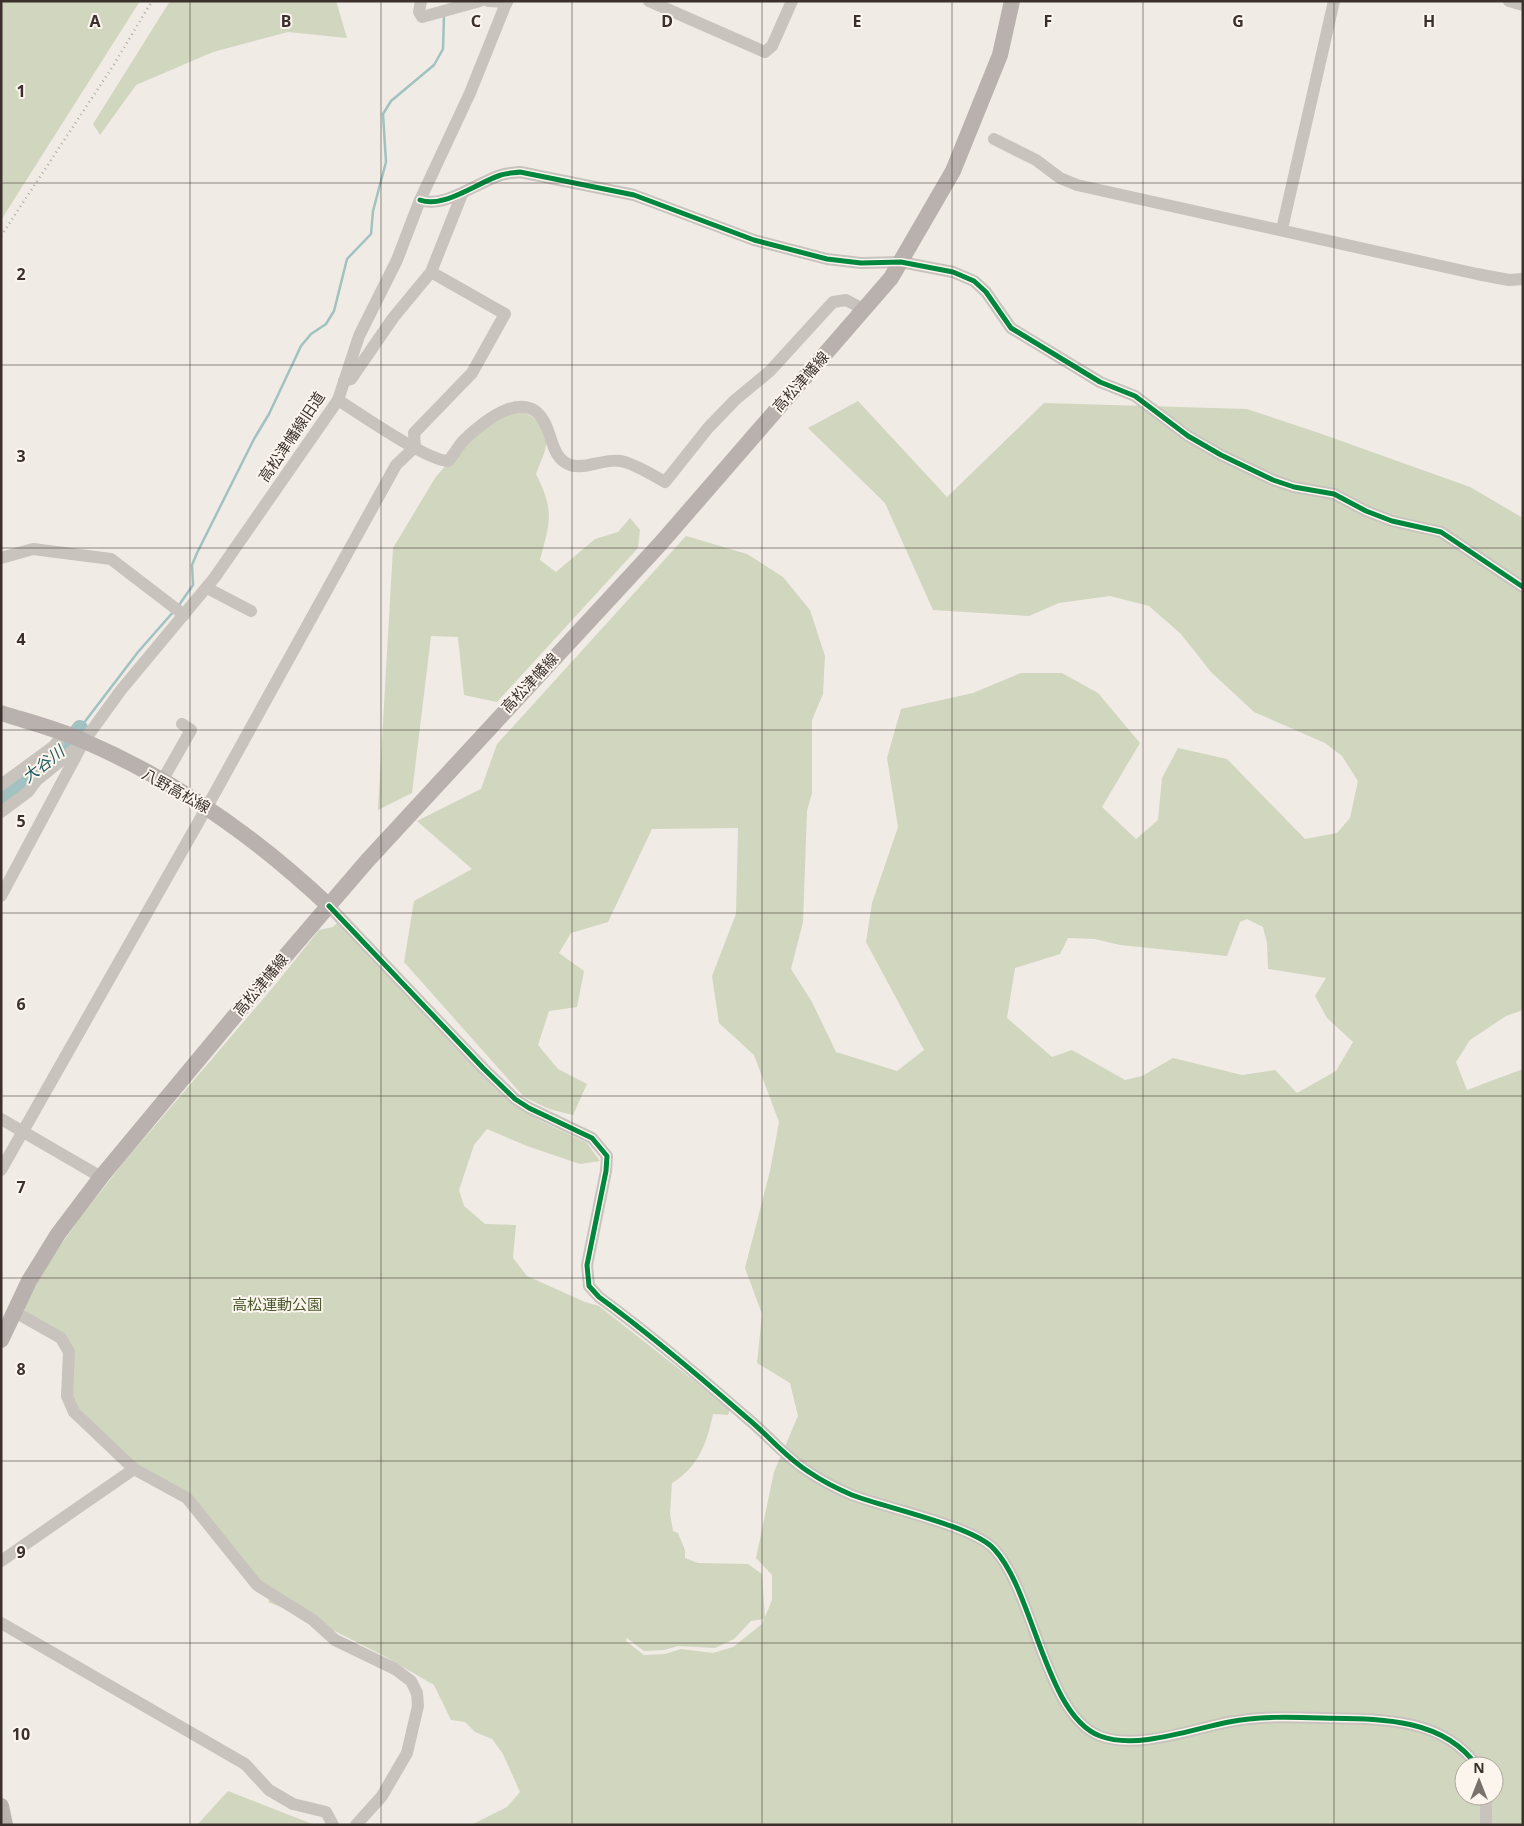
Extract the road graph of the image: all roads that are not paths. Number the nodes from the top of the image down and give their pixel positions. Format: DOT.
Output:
graph roads {
  1 [pos="421,1"];
  2 [pos="480,1"];
  3 [pos="488,1"];
  4 [pos="507,1"];
  5 [pos="649,1"];
  6 [pos="792,1"];
  7 [pos="1012,1"];
  8 [pos="1334,1"];
  9 [pos="1509,1"];
  10 [pos="1523,5"];
  11 [pos="994,138"];
  12 [pos="462,194"];
  13 [pos="420,200"];
  14 [pos="1282,229"];
  15 [pos="901,262"];
  16 [pos="431,272"];
  17 [pos="1523,278"];
  18 [pos="865,310"];
  19 [pos="344,381"];
  20 [pos="338,400"];
  21 [pos="415,447"];
  22 [pos="1,558"];
  23 [pos="1523,587"];
  24 [pos="206,588"];
  25 [pos="179,610"];
  26 [pos="251,612"];
  27 [pos="1,713"];
  28 [pos="182,724"];
  29 [pos="74,737"];
  30 [pos="162,781"];
  31 [pos="1,785"];
  32 [pos="208,807"];
  33 [pos="1,812"];
  34 [pos="1,896"];
  35 [pos="329,906"];
  36 [pos="1,1120"];
  37 [pos="23,1132"];
  38 [pos="1,1170"];
  39 [pos="101,1177"];
  40 [pos="15,1312"];
  41 [pos="1,1340"];
  42 [pos="134,1468"];
  43 [pos="1,1561"];
  44 [pos="1,1623"];
  45 [pos="1468,1756"];
  46 [pos="1,1806"];
  47 [pos="1486,1806"];
  48 [pos="5,1825"];
  49 [pos="333,1825"];
  50 [pos="356,1825"];
  51 [pos="1486,1825"];
  1 -- 2 [label="street"];
  3 -- 4 [label="street"];
  4 -- 13 [label="street, 高松津幡線旧道"];
  5 -- 6 [label="street"];
  7 -- 15 [label="main road, 高松津幡線"];
  8 -- 14 [label="street"];
  9 -- 10 [label="street"];
  11 -- 14 [label="street"];
  12 -- 13 [label="street"];
  12 -- 15 [label="street"];
  12 -- 16 [label="street"];
  13 -- 19 [label="street, 高松津幡線旧道"];
  14 -- 17 [label="street"];
  15 -- 18 [label="main road, 高松津幡線"];
  15 -- 23 [label="street"];
  16 -- 19 [label="street"];
  16 -- 21 [label="street"];
  18 -- 21 [label="street"];
  18 -- 35 [label="main road, 高松津幡線"];
  19 -- 20 [label="street, 高松津幡線旧道"];
  20 -- 21 [label="street"];
  20 -- 24 [label="street, 高松津幡線旧道"];
  21 -- 32 [label="street"];
  22 -- 25 [label="street"];
  24 -- 25 [label="street, 高松津幡線旧道"];
  24 -- 26 [label="street"];
  25 -- 29 [label="street, 高松津幡線旧道"];
  27 -- 29 [label="main road, 八野高松線"];
  28 -- 30 [label="street"];
  29 -- 30 [label="main road, 八野高松線"];
  29 -- 31 [label="street"];
  29 -- 33 [label="street"];
  29 -- 34 [label="street"];
  30 -- 32 [label="main road, 八野高松線"];
  32 -- 35 [label="main road, 八野高松線"];
  32 -- 37 [label="street"];
  35 -- 39 [label="main road, 高松津幡線"];
  35 -- 45 [label="street"];
  36 -- 37 [label="street"];
  37 -- 38 [label="street"];
  37 -- 39 [label="street"];
  39 -- 40 [label="main road, 高松津幡線"];
  40 -- 41 [label="main road, 高松津幡線"];
  40 -- 42 [label="street"];
  42 -- 43 [label="street"];
  42 -- 50 [label="street"];
  44 -- 49 [label="street"];
  46 -- 48 [label="main road"];
  47 -- 51 [label="street"];
}
